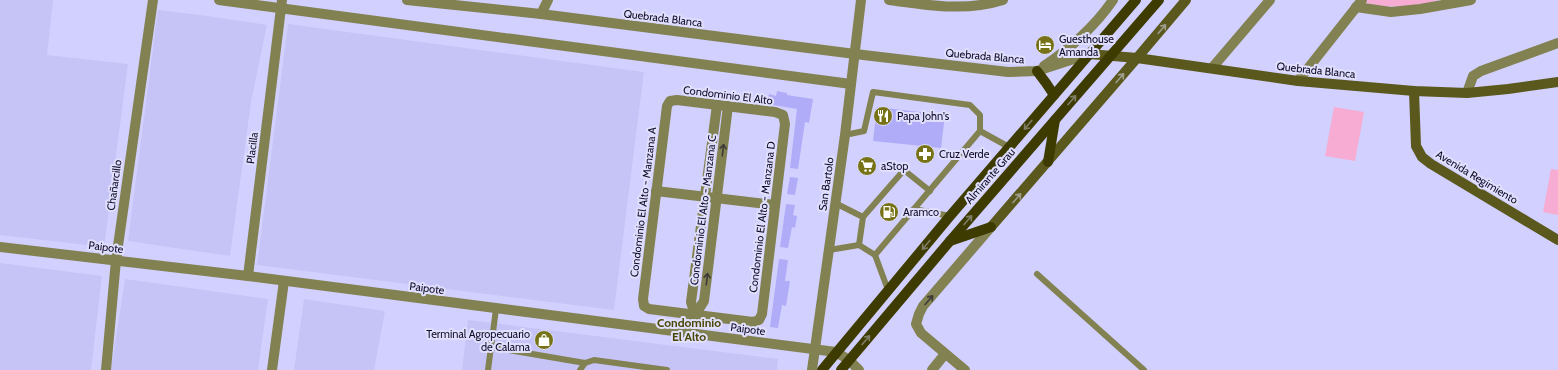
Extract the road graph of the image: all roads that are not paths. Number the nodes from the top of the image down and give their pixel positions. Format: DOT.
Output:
graph roads {
  1 [pos="219,0"];
  2 [pos="407,0"];
  3 [pos="548,0"];
  4 [pos="861,0"];
  5 [pos="889,0"];
  6 [pos="1003,0"];
  7 [pos="1113,0"];
  8 [pos="1136,0"];
  9 [pos="1159,0"];
  10 [pos="1186,0"];
  11 [pos="1270,0"];
  12 [pos="1471,0"];
  13 [pos="153,2"];
  14 [pos="915,2"];
  15 [pos="1359,3"];
  16 [pos="1446,3"];
  17 [pos="282,4"];
  18 [pos="540,14"];
  19 [pos="1558,43"];
  20 [pos="855,54"];
  21 [pos="1089,54"];
  22 [pos="1112,55"];
  23 [pos="1137,58"];
  24 [pos="1212,68"];
  25 [pos="1036,71"];
  26 [pos="1298,81"];
  27 [pos="1558,82"];
  28 [pos="851,84"];
  29 [pos="1414,91"];
  30 [pos="1467,93"];
  31 [pos="1054,95"];
  32 [pos="670,101"];
  33 [pos="717,105"];
  34 [pos="728,106"];
  35 [pos="783,115"];
  36 [pos="1055,120"];
  37 [pos="980,131"];
  38 [pos="845,135"];
  39 [pos="1009,147"];
  40 [pos="1048,162"];
  41 [pos="656,191"];
  42 [pos="930,191"];
  43 [pos="705,197"];
  44 [pos="717,198"];
  45 [pos="835,203"];
  46 [pos="775,206"];
  47 [pos="914,209"];
  48 [pos="950,216"];
  49 [pos="863,217"];
  50 [pos="991,227"];
  51 [pos="1558,240"];
  52 [pos="950,241"];
  53 [pos="859,245"];
  54 [pos="0,247"];
  55 [pos="829,250"];
  56 [pos="875,255"];
  57 [pos="116,260"];
  58 [pos="1037,274"];
  59 [pos="248,276"];
  60 [pos="284,282"];
  61 [pos="888,290"];
  62 [pos="496,309"];
  63 [pos="695,315"];
  64 [pos="694,334"];
  65 [pos="491,347"];
  66 [pos="815,350"];
  67 [pos="836,352"];
  68 [pos="945,354"];
  69 [pos="849,360"];
  70 [pos="585,363"];
  71 [pos="106,370"];
  72 [pos="272,370"];
  73 [pos="488,370"];
  74 [pos="580,370"];
  75 [pos="664,370"];
  76 [pos="812,370"];
  77 [pos="822,370"];
  78 [pos="840,370"];
  79 [pos="859,370"];
  80 [pos="932,370"];
  81 [pos="964,370"];
  82 [pos="1144,370"];
  1 -- 17 [label="street"];
  2 -- 18 [label="street, Quebrada Blanca"];
  3 -- 18 [label="street"];
  4 -- 20 [label="street, San Bartolo"];
  5 -- 14 [label="street"];
  6 -- 14 [label="street"];
  7 -- 25 [label="street"];
  8 -- 21 [label="main road, Almirante Grau"];
  9 -- 22 [label="main road, Almirante Grau"];
  23 -- 10 [label="street, one-way"];
  11 -- 24 [label="street"];
  12 -- 16 [label="street"];
  13 -- 57 [label="street, Chañarcillo"];
  15 -- 16 [label="street"];
  15 -- 26 [label="street"];
  17 -- 28 [label="street"];
  17 -- 59 [label="street, Placilla"];
  18 -- 20 [label="street, Quebrada Blanca"];
  19 -- 30 [label="street"];
  20 -- 25 [label="street, Quebrada Blanca"];
  20 -- 28 [label="street, San Bartolo"];
  21 -- 22 [label="street, Quebrada Blanca"];
  21 -- 25 [label="street, Quebrada Blanca"];
  21 -- 31 [label="main road, Almirante Grau"];
  22 -- 23 [label="street, Quebrada Blanca"];
  36 -- 22 [label="main road, Almirante Grau, one-way"];
  23 -- 24 [label="street, Quebrada Blanca"];
  40 -- 23 [label="street, one-way"];
  24 -- 26 [label="street, Quebrada Blanca"];
  25 -- 31 [label="main road"];
  26 -- 29 [label="street, Quebrada Blanca"];
  27 -- 30 [label="street, Quebrada Blanca"];
  28 -- 38 [label="street, San Bartolo"];
  29 -- 30 [label="street, Quebrada Blanca"];
  29 -- 51 [label="street, Avenida Regimiento"];
  31 -- 39 [label="main road, Almirante Grau, one-way"];
  32 -- 33 [label="street, Condominio El Alto"];
  32 -- 41 [label="street, Condominio El Alto - Manzana A"];
  33 -- 34 [label="street, Condominio El Alto"];
  33 -- 43 [label="street"];
  34 -- 35 [label="street, Condominio El Alto"];
  44 -- 34 [label="street, Condominio El Alto - Manzana C, one-way"];
  35 -- 46 [label="street, Condominio El Alto - Manzana D"];
  36 -- 40 [label="main road"];
  52 -- 36 [label="main road, Almirante Grau, one-way"];
  37 -- 38 [label="lane"];
  37 -- 39 [label="lane"];
  37 -- 42 [label="lane"];
  38 -- 45 [label="street, San Bartolo"];
  39 -- 48 [label="main road, Almirante Grau"];
  50 -- 40 [label="street, one-way"];
  41 -- 43 [label="street"];
  41 -- 63 [label="street, Condominio El Alto - Manzana A"];
  42 -- 47 [label="lane"];
  42 -- 49 [label="lane"];
  43 -- 44 [label="street"];
  43 -- 63 [label="street"];
  44 -- 46 [label="street"];
  63 -- 44 [label="street, Condominio El Alto - Manzana C, one-way"];
  45 -- 49 [label="lane"];
  45 -- 55 [label="street, San Bartolo"];
  46 -- 63 [label="street, Condominio El Alto - Manzana D"];
  47 -- 48 [label="lane"];
  47 -- 56 [label="lane"];
  48 -- 61 [label="main road, Almirante Grau, one-way"];
  49 -- 53 [label="lane"];
  50 -- 52 [label="main road"];
  68 -- 50 [label="street, one-way"];
  69 -- 52 [label="main road, Almirante Grau, one-way"];
  53 -- 55 [label="lane"];
  53 -- 56 [label="lane"];
  54 -- 57 [label="street, Paipote"];
  55 -- 66 [label="street, San Bartolo"];
  56 -- 61 [label="lane"];
  57 -- 59 [label="street, Paipote"];
  57 -- 71 [label="street, Chañarcillo"];
  58 -- 82 [label="lane"];
  59 -- 60 [label="street, Paipote"];
  60 -- 62 [label="street, Paipote"];
  60 -- 72 [label="street"];
  61 -- 67 [label="main road, Almirante Grau"];
  62 -- 64 [label="street, Paipote"];
  62 -- 65 [label="lane"];
  63 -- 64 [label="street"];
  64 -- 66 [label="street, Paipote"];
  65 -- 70 [label="lane"];
  65 -- 73 [label="lane"];
  66 -- 67 [label="street, Paipote"];
  66 -- 76 [label="street, San Bartolo"];
  67 -- 69 [label="street, Paipote"];
  67 -- 77 [label="main road, Almirante Grau"];
  68 -- 80 [label="street"];
  68 -- 81 [label="street"];
  69 -- 78 [label="main road, Almirante Grau"];
  69 -- 79 [label="street, Paipote"];
  70 -- 74 [label="lane"];
  70 -- 75 [label="lane"];
}
